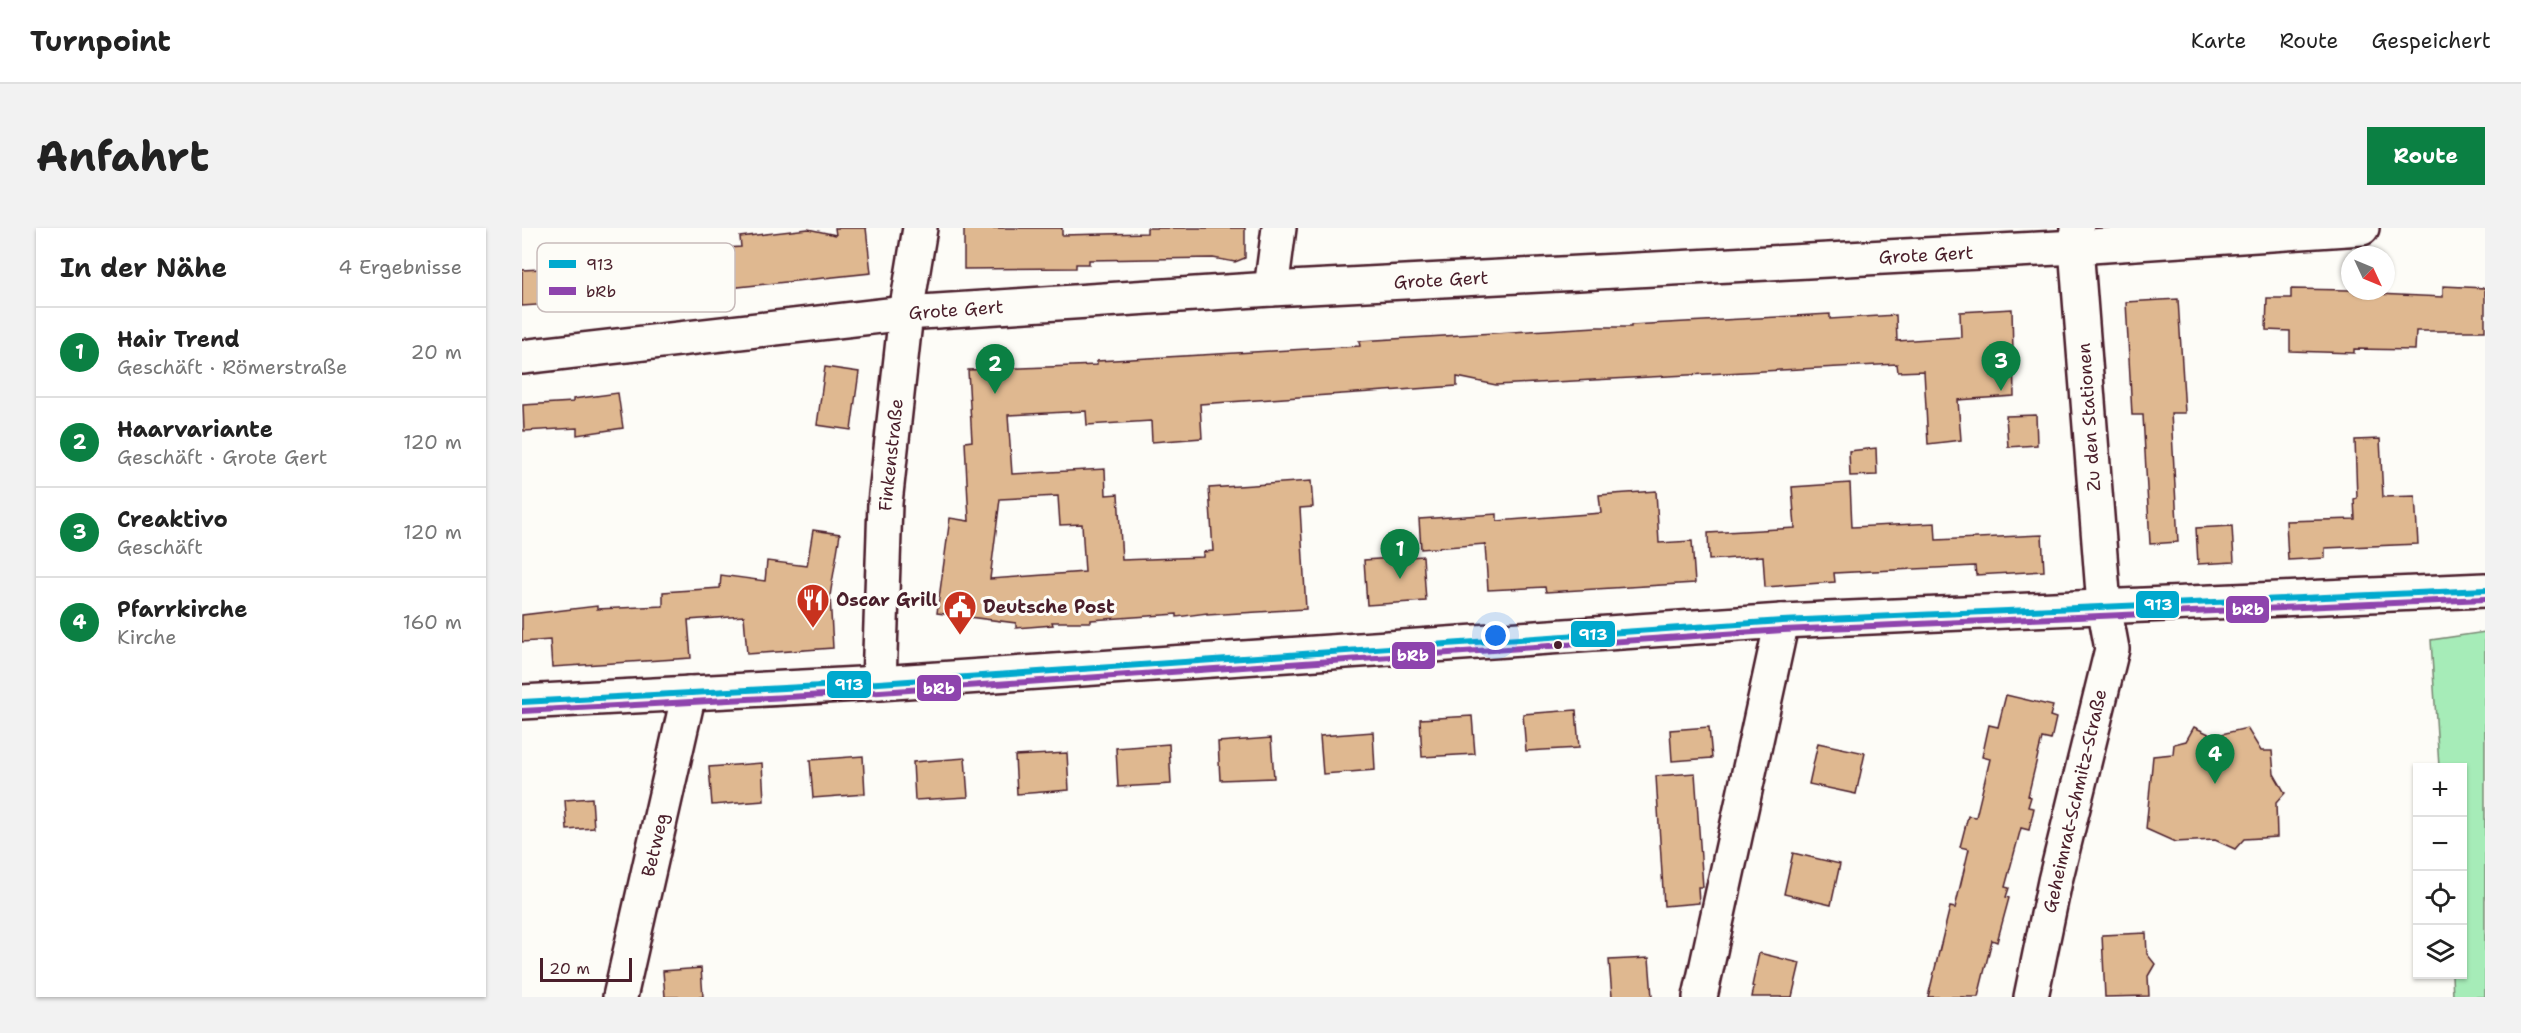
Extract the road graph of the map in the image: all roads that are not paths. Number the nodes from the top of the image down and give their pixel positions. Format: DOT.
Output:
graph roads {
  1 [pos="920,228"];
  2 [pos="1279,228"];
  3 [pos="2362,228"];
  4 [pos="2076,237"];
  5 [pos="1271,289"];
  6 [pos="906,313"];
  7 [pos="522,357"];
  8 [pos="2485,590"];
  9 [pos="2104,606"];
  10 [pos="1782,621"];
  11 [pos="879,683"];
  12 [pos="689,693"];
  13 [pos="522,702"];
  14 [pos="620,997"];
  15 [pos="1700,997"];
  16 [pos="2031,997"];
  1 -- 6 [label="street, Finkenstraße"];
  2 -- 5 [label="street"];
  3 -- 4 [label="street, Grote Gert"];
  4 -- 5 [label="street, Grote Gert"];
  4 -- 9 [label="street, Zu den Stationen"];
  5 -- 6 [label="street, Grote Gert"];
  6 -- 7 [label="street, Grote Gert"];
  6 -- 11 [label="street, Finkenstraße"];
  8 -- 9 [label="street"];
  9 -- 10 [label="street"];
  9 -- 16 [label="street, Geheimrat-Schmitz-Straße"];
  10 -- 11 [label="street"];
  10 -- 15 [label="street"];
  11 -- 12 [label="street"];
  12 -- 13 [label="street"];
  12 -- 14 [label="street, Betweg"];
}
